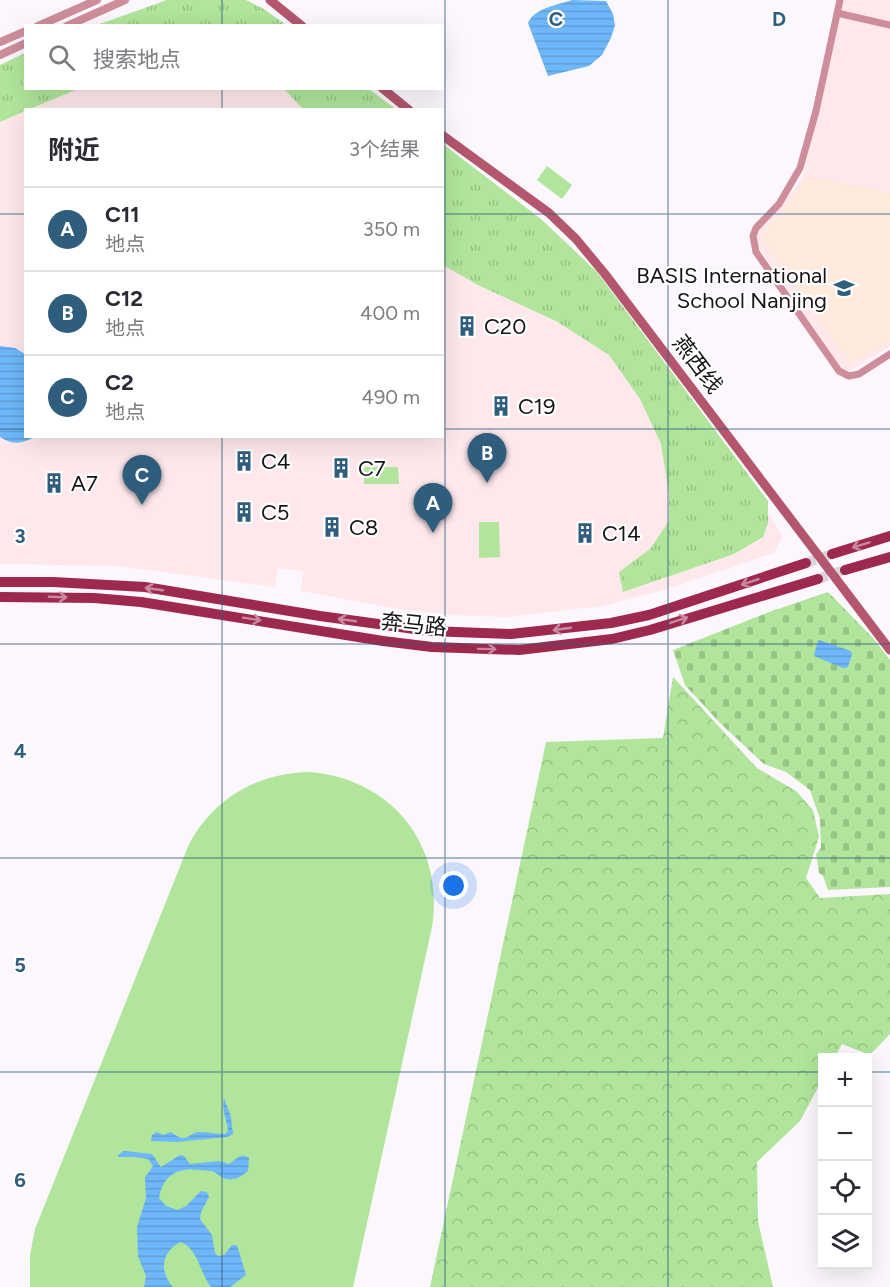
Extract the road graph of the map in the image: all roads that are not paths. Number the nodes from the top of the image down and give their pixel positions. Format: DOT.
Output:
graph roads {
  1 [pos="97,0"];
  2 [pos="125,0"];
  3 [pos="270,0"];
  4 [pos="840,0"];
  5 [pos="837,13"];
  6 [pos="43,24"];
  7 [pos="71,24"];
  8 [pos="300,24"];
  9 [pos="890,25"];
  10 [pos="24,32"];
  11 [pos="0,42"];
  12 [pos="24,45"];
  13 [pos="0,55"];
  14 [pos="384,90"];
  15 [pos="407,108"];
  16 [pos="444,136"];
  17 [pos="890,354"];
  18 [pos="890,536"];
  19 [pos="832,554"];
  20 [pos="890,557"];
  21 [pos="806,563"];
  22 [pos="845,570"];
  23 [pos="818,579"];
  24 [pos="0,582"];
  25 [pos="0,597"];
  26 [pos="890,650"];
  1 -- 6 [label="street"];
  2 -- 7 [label="street"];
  3 -- 8 [label="main road"];
  4 -- 5 [label="street"];
  5 -- 9 [label="street"];
  5 -- 17 [label="street"];
  10 -- 11 [label="street"];
  12 -- 13 [label="street"];
  14 -- 15 [label="main road"];
  16 -- 26 [label="main road, 燕西线"];
  18 -- 19 [label="main road, one-way"];
  20 -- 22 [label="main road"];
  21 -- 24 [label="main road, 奔马路, one-way"];
  25 -- 23 [label="main road, 奔马路, one-way"];
}
